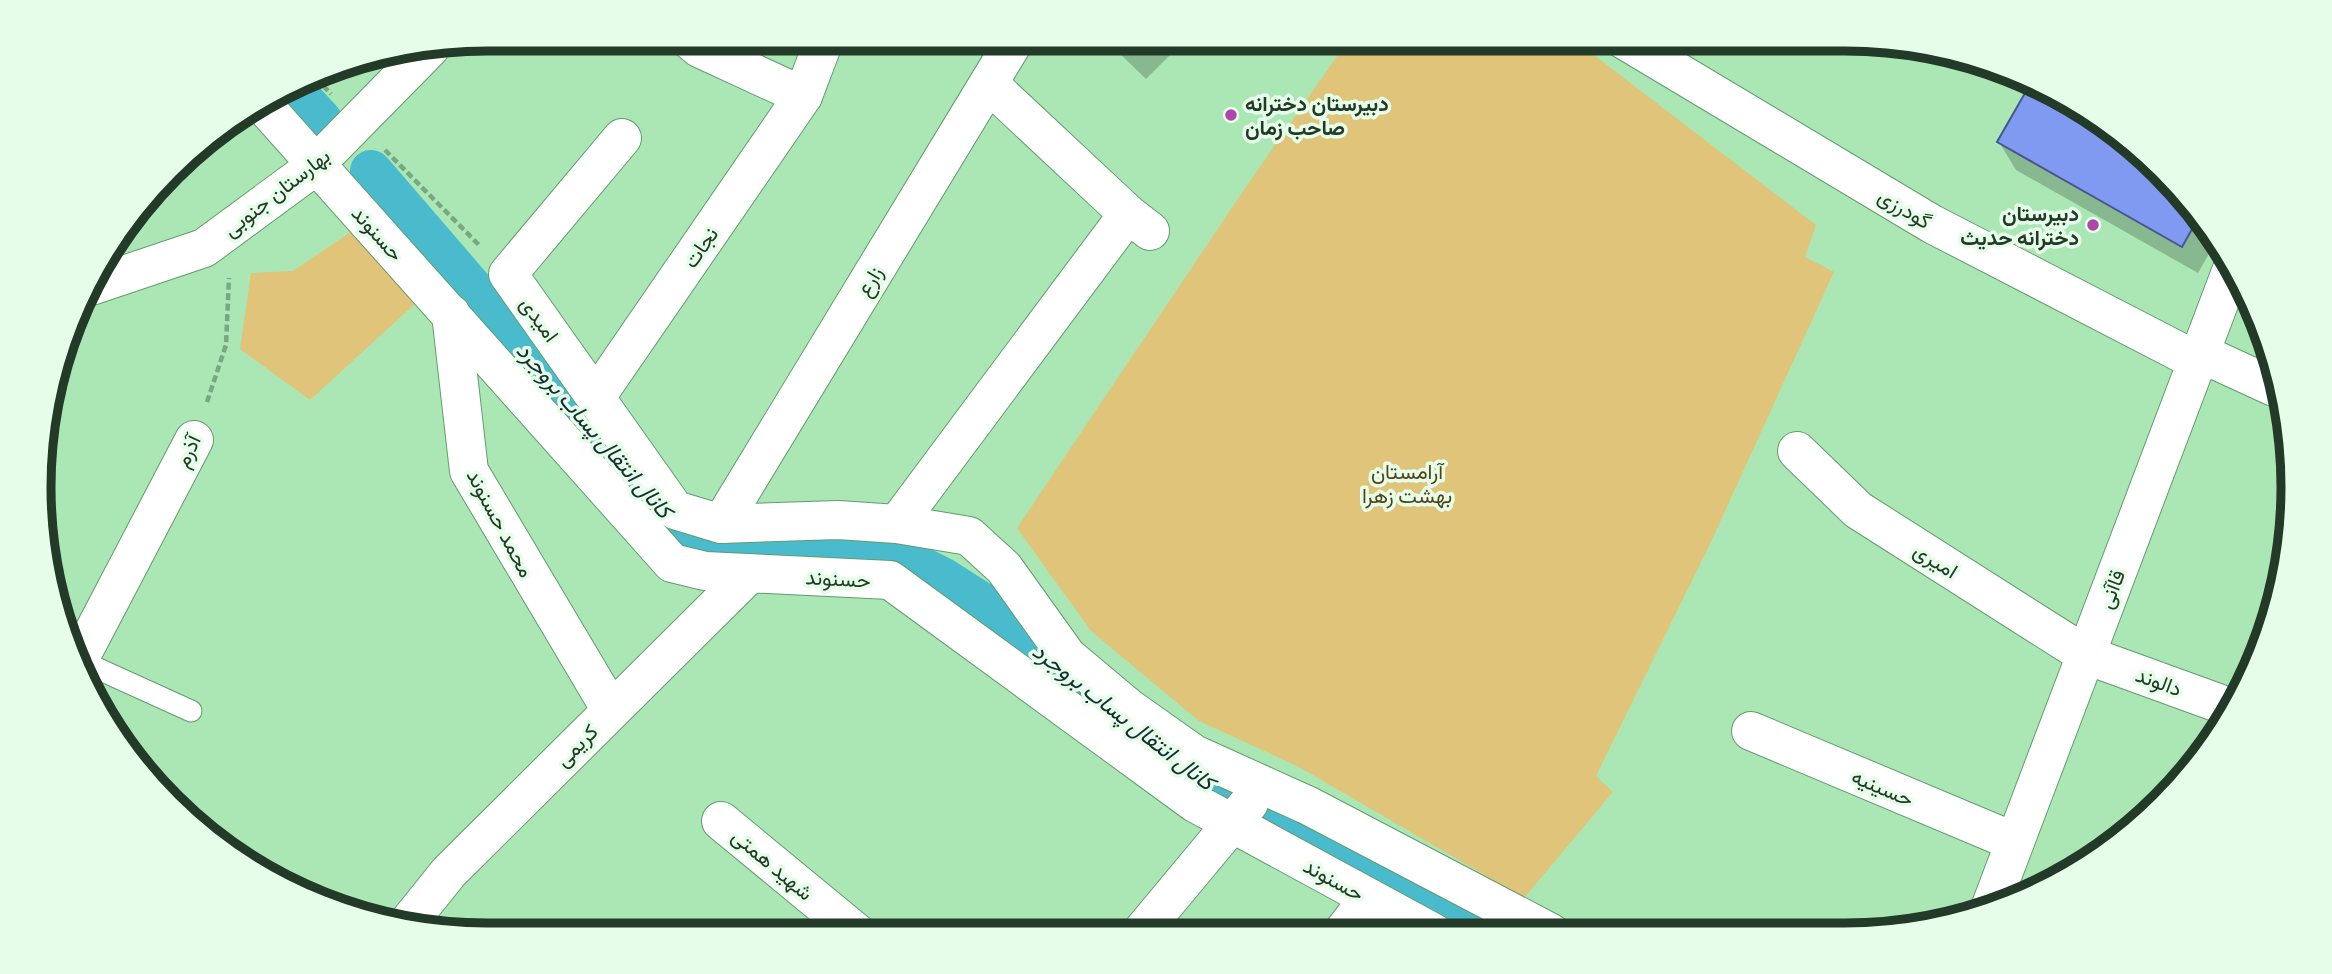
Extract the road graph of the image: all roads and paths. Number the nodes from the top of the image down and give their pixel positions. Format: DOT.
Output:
graph roads {
  1 [pos="706,51"];
  2 [pos="820,51"];
  3 [pos="1008,51"];
  4 [pos="1643,51"];
  5 [pos="423,55"];
  6 [pos="321,84"];
  7 [pos="989,84"];
  8 [pos="803,96"];
  9 [pos="268,110"];
  10 [pos="358,122"];
  11 [pos="622,138"];
  12 [pos="317,164"];
  13 [pos="231,228"];
  14 [pos="508,274"];
  15 [pos="2228,279"];
  16 [pos="102,282"];
  17 [pos="451,314"];
  18 [pos="2199,357"];
  19 [pos="2269,385"];
  20 [pos="596,397"];
  21 [pos="194,440"];
  22 [pos="1797,451"];
  23 [pos="721,524"];
  24 [pos="897,524"];
  25 [pos="749,574"];
  26 [pos="83,652"];
  27 [pos="2087,655"];
  28 [pos="89,665"];
  29 [pos="2223,705"];
  30 [pos="611,710"];
  31 [pos="191,711"];
  32 [pos="1751,731"];
  33 [pos="1264,786"];
  34 [pos="721,821"];
  35 [pos="1233,824"];
  36 [pos="2015,842"];
  37 [pos="1994,897"];
  38 [pos="1369,898"];
  39 [pos="413,917"];
  40 [pos="845,923"];
  41 [pos="1149,923"];
  42 [pos="1350,923"];
  43 [pos="1415,923"];
  44 [pos="1532,923"];
  1 -- 8 [label="street"];
  2 -- 8 [label="street, نجات"];
  3 -- 7 [label="street, زارع"];
  4 -- 18 [label="street, گودرزی"];
  5 -- 10 [label="street, بهارستان جنوبی"];
  6 -- 10 [label="path"];
  7 -- 23 [label="street, زارع"];
  7 -- 24 [label="street"];
  8 -- 20 [label="street, نجات"];
  9 -- 12 [label="street, حسنوند"];
  10 -- 12 [label="street, بهارستان جنوبی"];
  10 -- 14 [label="path"];
  11 -- 14 [label="street"];
  12 -- 13 [label="street, بهارستان جنوبی"];
  12 -- 17 [label="street, حسنوند"];
  13 -- 16 [label="street, بهارستان جنوبی"];
  13 -- 21 [label="path, آذرم"];
  14 -- 20 [label="street, امیدی"];
  15 -- 18 [label="street, قاآنی"];
  17 -- 25 [label="street, حسنوند"];
  17 -- 30 [label="street, محمد حسنوند"];
  18 -- 19 [label="street, گودرزی"];
  18 -- 27 [label="street, قاآنی"];
  20 -- 23 [label="street"];
  21 -- 26 [label="street, آذرم"];
  22 -- 27 [label="street, امیری"];
  23 -- 24 [label="street"];
  24 -- 33 [label="street"];
  25 -- 30 [label="street, کریمی"];
  25 -- 35 [label="street, حسنوند"];
  27 -- 29 [label="street, دالوند"];
  27 -- 36 [label="street, قاآنی"];
  28 -- 31 [label="lane"];
  30 -- 39 [label="street, کریمی"];
  32 -- 36 [label="street, حسینیه"];
  33 -- 35 [label="street"];
  33 -- 44 [label="street"];
  34 -- 40 [label="street, شهید همتی"];
  35 -- 38 [label="street, حسنوند"];
  35 -- 41 [label="street"];
  36 -- 37 [label="street, قاآنی"];
  38 -- 42 [label="street"];
  38 -- 43 [label="street, حسنوند"];
}
